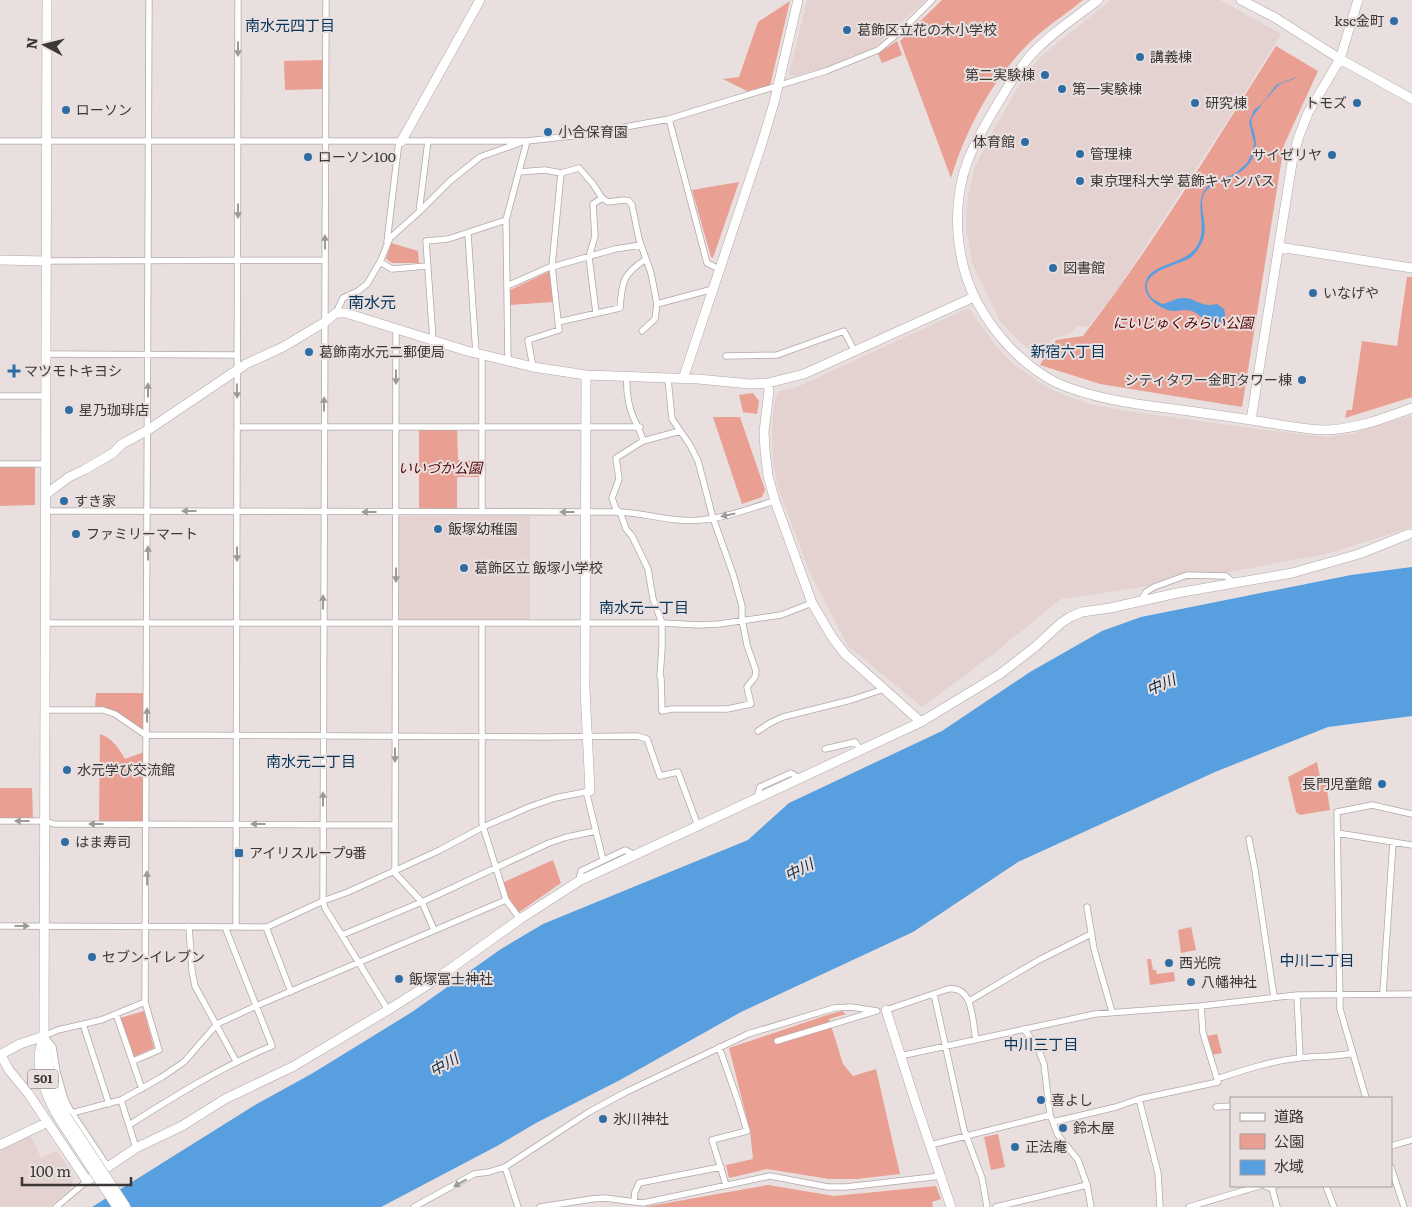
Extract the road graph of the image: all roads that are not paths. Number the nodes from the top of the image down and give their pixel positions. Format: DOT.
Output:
graph roads {
  1 [pos="47,0"];
  2 [pos="149,0"];
  3 [pos="238,0"];
  4 [pos="326,0"];
  5 [pos="480,0"];
  6 [pos="798,0"];
  7 [pos="932,0"];
  8 [pos="1098,0"];
  9 [pos="1241,0"];
  10 [pos="1358,0"];
  11 [pos="1340,59"];
  12 [pos="777,87"];
  13 [pos="1412,99"];
  14 [pos="669,119"];
  15 [pos="0,140"];
  16 [pos="46,141"];
  17 [pos="149,141"];
  18 [pos="237,141"];
  19 [pos="428,141"];
  20 [pos="527,141"];
  21 [pos="326,142"];
  22 [pos="400,142"];
  23 [pos="519,172"];
  24 [pos="561,172"];
  25 [pos="602,198"];
  26 [pos="419,212"];
  27 [pos="506,220"];
  28 [pos="468,234"];
  29 [pos="387,246"];
  30 [pos="641,246"];
  31 [pos="1279,247"];
  32 [pos="590,257"];
  33 [pos="646,259"];
  34 [pos="0,260"];
  35 [pos="46,260"];
  36 [pos="148,260"];
  37 [pos="238,260"];
  38 [pos="325,260"];
  39 [pos="380,262"];
  40 [pos="427,266"];
  41 [pos="552,267"];
  42 [pos="1412,268"];
  43 [pos="720,269"];
  44 [pos="507,286"];
  45 [pos="713,288"];
  46 [pos="974,296"];
  47 [pos="658,304"];
  48 [pos="336,313"];
  49 [pos="596,313"];
  50 [pos="325,322"];
  51 [pos="558,322"];
  52 [pos="396,328"];
  53 [pos="642,331"];
  54 [pos="433,340"];
  55 [pos="854,352"];
  56 [pos="46,354"];
  57 [pos="479,354"];
  58 [pos="148,355"];
  59 [pos="237,355"];
  60 [pos="726,356"];
  61 [pos="508,362"];
  62 [pos="533,367"];
  63 [pos="237,370"];
  64 [pos="586,375"];
  65 [pos="626,376"];
  66 [pos="668,379"];
  67 [pos="683,379"];
  68 [pos="768,383"];
  69 [pos="0,396"];
  70 [pos="46,396"];
  71 [pos="1412,408"];
  72 [pos="1251,420"];
  73 [pos="324,426"];
  74 [pos="395,426"];
  75 [pos="238,427"];
  76 [pos="482,427"];
  77 [pos="586,427"];
  78 [pos="640,427"];
  79 [pos="148,430"];
  80 [pos="680,431"];
  81 [pos="643,441"];
  82 [pos="0,464"];
  83 [pos="46,464"];
  84 [pos="45,495"];
  85 [pos="775,501"];
  86 [pos="45,511"];
  87 [pos="148,511"];
  88 [pos="237,511"];
  89 [pos="482,511"];
  90 [pos="324,512"];
  91 [pos="395,512"];
  92 [pos="585,512"];
  93 [pos="620,512"];
  94 [pos="713,518"];
  95 [pos="1411,533"];
  96 [pos="1235,584"];
  97 [pos="1140,602"];
  98 [pos="812,603"];
  99 [pos="742,620"];
  100 [pos="236,622"];
  101 [pos="45,623"];
  102 [pos="147,623"];
  103 [pos="324,623"];
  104 [pos="395,623"];
  105 [pos="482,623"];
  106 [pos="662,623"];
  107 [pos="584,624"];
  108 [pos="884,689"];
  109 [pos="45,710"];
  110 [pos="922,722"];
  111 [pos="758,731"];
  112 [pos="147,735"];
  113 [pos="236,735"];
  114 [pos="323,735"];
  115 [pos="395,736"];
  116 [pos="482,736"];
  117 [pos="587,737"];
  118 [pos="825,749"];
  119 [pos="861,750"];
  120 [pos="588,791"];
  121 [pos="1412,814"];
  122 [pos="0,821"];
  123 [pos="45,821"];
  124 [pos="146,824"];
  125 [pos="236,824"];
  126 [pos="323,825"];
  127 [pos="395,825"];
  128 [pos="698,826"];
  129 [pos="482,827"];
  130 [pos="596,831"];
  131 [pos="1337,833"];
  132 [pos="1249,839"];
  133 [pos="1393,842"];
  134 [pos="1412,846"];
  135 [pos="635,856"];
  136 [pos="603,860"];
  137 [pos="496,869"];
  138 [pos="394,871"];
  139 [pos="579,881"];
  140 [pos="506,900"];
  141 [pos="323,901"];
  142 [pos="422,902"];
  143 [pos="1087,907"];
  144 [pos="520,919"];
  145 [pos="0,926"];
  146 [pos="45,926"];
  147 [pos="146,926"];
  148 [pos="189,926"];
  149 [pos="236,926"];
  150 [pos="225,927"];
  151 [pos="266,927"];
  152 [pos="434,930"];
  153 [pos="1091,934"];
  154 [pos="342,935"];
  155 [pos="360,962"];
  156 [pos="291,992"];
  157 [pos="934,994"];
  158 [pos="1339,994"];
  159 [pos="1383,994"];
  160 [pos="1412,994"];
  161 [pos="1297,995"];
  162 [pos="1274,997"];
  163 [pos="969,1001"];
  164 [pos="145,1002"];
  165 [pos="256,1006"];
  166 [pos="1201,1006"];
  167 [pos="388,1010"];
  168 [pos="886,1010"];
  169 [pos="1112,1012"];
  170 [pos="116,1014"];
  171 [pos="83,1024"];
  172 [pos="217,1024"];
  173 [pos="1024,1029"];
  174 [pos="44,1036"];
  175 [pos="976,1039"];
  176 [pos="778,1041"];
  177 [pos="719,1047"];
  178 [pos="945,1047"];
  179 [pos="1353,1053"];
  180 [pos="0,1055"];
  181 [pos="900,1056"];
  182 [pos="1300,1058"];
  183 [pos="132,1060"];
  184 [pos="236,1061"];
  185 [pos="1217,1079"];
  186 [pos="142,1089"];
  187 [pos="1366,1097"];
  188 [pos="1139,1099"];
  189 [pos="121,1100"];
  190 [pos="110,1104"];
  191 [pos="1230,1106"];
  192 [pos="1216,1107"];
  193 [pos="1050,1115"];
  194 [pos="66,1116"];
  195 [pos="48,1122"];
  196 [pos="1053,1122"];
  197 [pos="129,1125"];
  198 [pos="966,1137"];
  199 [pos="1412,1140"];
  200 [pos="0,1145"];
  201 [pos="930,1146"];
  202 [pos="1392,1146"];
  203 [pos="136,1148"];
  204 [pos="108,1167"];
  205 [pos="505,1167"];
  206 [pos="721,1167"];
  207 [pos="1392,1170"];
  208 [pos="941,1176"];
  209 [pos="87,1181"];
  210 [pos="726,1185"];
  211 [pos="1087,1185"];
  212 [pos="1257,1187"];
  213 [pos="1274,1187"];
  214 [pos="1326,1187"];
  215 [pos="634,1202"];
  216 [pos="56,1207"];
  217 [pos="117,1207"];
  218 [pos="126,1207"];
  219 [pos="414,1207"];
  220 [pos="518,1207"];
  221 [pos="540,1207"];
  222 [pos="951,1207"];
  223 [pos="987,1207"];
  224 [pos="996,1207"];
  225 [pos="1091,1207"];
  226 [pos="1160,1207"];
  227 [pos="1189,1207"];
  228 [pos="1277,1207"];
  229 [pos="1334,1207"];
  230 [pos="1404,1207"];
  1 -- 16 [label="street"];
  2 -- 17 [label="street"];
  3 -- 18 [label="street, one-way"];
  4 -- 21 [label="street"];
  5 -- 22 [label="street"];
  6 -- 12 [label="street"];
  7 -- 12 [label="street"];
  8 -- 46 [label="street"];
  9 -- 11 [label="street"];
  10 -- 11 [label="street"];
  11 -- 13 [label="street"];
  11 -- 31 [label="street"];
  12 -- 14 [label="street"];
  12 -- 43 [label="street"];
  14 -- 20 [label="street"];
  14 -- 43 [label="street"];
  15 -- 16 [label="street"];
  16 -- 17 [label="street"];
  16 -- 35 [label="street"];
  17 -- 18 [label="street"];
  17 -- 36 [label="street"];
  18 -- 21 [label="street"];
  18 -- 37 [label="street, one-way"];
  19 -- 20 [label="street"];
  19 -- 22 [label="street"];
  19 -- 26 [label="street"];
  20 -- 23 [label="street"];
  20 -- 26 [label="street"];
  21 -- 22 [label="street"];
  38 -- 21 [label="street, one-way"];
  22 -- 29 [label="street"];
  23 -- 24 [label="street"];
  23 -- 27 [label="street"];
  24 -- 25 [label="street"];
  24 -- 41 [label="street"];
  25 -- 30 [label="street"];
  25 -- 32 [label="street"];
  26 -- 29 [label="street"];
  27 -- 28 [label="street"];
  27 -- 44 [label="street"];
  28 -- 40 [label="street"];
  28 -- 57 [label="street"];
  29 -- 39 [label="street"];
  30 -- 32 [label="street"];
  30 -- 33 [label="street"];
  31 -- 42 [label="street"];
  31 -- 72 [label="street"];
  32 -- 41 [label="street"];
  32 -- 49 [label="street"];
  33 -- 47 [label="street"];
  33 -- 49 [label="street"];
  34 -- 35 [label="street"];
  35 -- 36 [label="street"];
  35 -- 56 [label="street"];
  36 -- 37 [label="street"];
  36 -- 58 [label="street"];
  37 -- 38 [label="street"];
  37 -- 59 [label="street"];
  38 -- 50 [label="street"];
  39 -- 40 [label="street"];
  39 -- 48 [label="street"];
  40 -- 54 [label="street"];
  41 -- 44 [label="street"];
  41 -- 51 [label="street"];
  43 -- 45 [label="street"];
  44 -- 61 [label="street"];
  45 -- 47 [label="street"];
  45 -- 67 [label="street"];
  46 -- 55 [label="street"];
  46 -- 72 [label="street"];
  47 -- 53 [label="street"];
  48 -- 50 [label="street"];
  48 -- 52 [label="street"];
  49 -- 51 [label="street"];
  50 -- 63 [label="street"];
  73 -- 50 [label="street, one-way"];
  51 -- 62 [label="street"];
  52 -- 54 [label="street"];
  52 -- 74 [label="street, one-way"];
  54 -- 57 [label="street"];
  55 -- 60 [label="street"];
  55 -- 68 [label="street"];
  56 -- 58 [label="street"];
  56 -- 70 [label="street"];
  57 -- 61 [label="street"];
  57 -- 76 [label="street"];
  58 -- 59 [label="street"];
  79 -- 58 [label="street, one-way"];
  59 -- 63 [label="street"];
  61 -- 62 [label="street"];
  62 -- 64 [label="street"];
  63 -- 75 [label="street, one-way"];
  63 -- 79 [label="street"];
  64 -- 65 [label="street"];
  64 -- 77 [label="street"];
  65 -- 66 [label="street"];
  65 -- 78 [label="street"];
  66 -- 67 [label="street"];
  66 -- 80 [label="street"];
  67 -- 68 [label="street"];
  68 -- 85 [label="street"];
  69 -- 70 [label="street"];
  70 -- 83 [label="street"];
  71 -- 72 [label="street"];
  73 -- 74 [label="street"];
  73 -- 75 [label="street"];
  73 -- 90 [label="street"];
  74 -- 76 [label="street"];
  74 -- 91 [label="street"];
  75 -- 88 [label="street"];
  76 -- 77 [label="street"];
  76 -- 89 [label="street"];
  77 -- 78 [label="street"];
  77 -- 92 [label="street"];
  78 -- 81 [label="street"];
  79 -- 84 [label="street"];
  79 -- 87 [label="street"];
  80 -- 81 [label="street"];
  80 -- 94 [label="street"];
  81 -- 93 [label="street"];
  82 -- 83 [label="street"];
  83 -- 84 [label="street"];
  84 -- 86 [label="street"];
  85 -- 94 [label="street, one-way"];
  85 -- 98 [label="street"];
  86 -- 87 [label="street"];
  86 -- 101 [label="street"];
  88 -- 87 [label="street, one-way"];
  102 -- 87 [label="street, one-way"];
  88 -- 90 [label="street"];
  88 -- 100 [label="street, one-way"];
  89 -- 91 [label="street"];
  92 -- 89 [label="street, one-way"];
  91 -- 90 [label="street, one-way"];
  103 -- 90 [label="street, one-way"];
  91 -- 104 [label="street, one-way"];
  92 -- 93 [label="street"];
  92 -- 107 [label="street"];
  93 -- 94 [label="street"];
  93 -- 106 [label="street"];
  94 -- 99 [label="street"];
  95 -- 96 [label="street"];
  96 -- 97 [label="street"];
  96 -- 97 [label="street"];
  97 -- 110 [label="street"];
  98 -- 99 [label="street"];
  98 -- 108 [label="street"];
  99 -- 106 [label="street"];
  99 -- 106 [label="street"];
  100 -- 102 [label="street"];
  100 -- 103 [label="street"];
  100 -- 113 [label="street"];
  101 -- 102 [label="street"];
  101 -- 109 [label="street"];
  112 -- 102 [label="street, one-way"];
  103 -- 104 [label="street"];
  103 -- 114 [label="street"];
  104 -- 105 [label="street"];
  104 -- 115 [label="street"];
  105 -- 107 [label="street"];
  105 -- 116 [label="street"];
  106 -- 107 [label="street"];
  107 -- 117 [label="street"];
  108 -- 110 [label="street"];
  108 -- 111 [label="street"];
  109 -- 112 [label="street"];
  109 -- 123 [label="street"];
  110 -- 119 [label="street"];
  112 -- 113 [label="street"];
  112 -- 124 [label="street"];
  113 -- 114 [label="street"];
  113 -- 125 [label="street"];
  114 -- 115 [label="street"];
  126 -- 114 [label="street, one-way"];
  115 -- 116 [label="street"];
  115 -- 127 [label="street, one-way"];
  116 -- 117 [label="street"];
  116 -- 129 [label="street"];
  117 -- 120 [label="street"];
  117 -- 128 [label="street"];
  118 -- 119 [label="street"];
  119 -- 128 [label="street"];
  120 -- 129 [label="street"];
  120 -- 130 [label="street"];
  121 -- 131 [label="street"];
  123 -- 122 [label="street, one-way"];
  124 -- 123 [label="street, one-way"];
  123 -- 146 [label="street"];
  124 -- 125 [label="street"];
  147 -- 124 [label="street, one-way"];
  126 -- 125 [label="street, one-way"];
  125 -- 149 [label="street"];
  126 -- 127 [label="street"];
  126 -- 141 [label="street"];
  127 -- 138 [label="street"];
  128 -- 135 [label="street"];
  129 -- 137 [label="street"];
  129 -- 138 [label="street"];
  130 -- 136 [label="street"];
  130 -- 137 [label="street"];
  131 -- 133 [label="street"];
  131 -- 158 [label="street"];
  132 -- 162 [label="street"];
  133 -- 134 [label="street"];
  133 -- 159 [label="street"];
  135 -- 136 [label="street"];
  135 -- 139 [label="street"];
  136 -- 139 [label="street"];
  137 -- 140 [label="street"];
  137 -- 142 [label="street"];
  138 -- 141 [label="street"];
  138 -- 142 [label="street"];
  139 -- 144 [label="street"];
  140 -- 144 [label="street"];
  140 -- 152 [label="street"];
  141 -- 151 [label="street"];
  141 -- 154 [label="street"];
  142 -- 152 [label="street"];
  142 -- 154 [label="street"];
  143 -- 153 [label="street"];
  144 -- 167 [label="street"];
  145 -- 146 [label="street, one-way"];
  146 -- 147 [label="street"];
  146 -- 174 [label="street"];
  147 -- 148 [label="street"];
  147 -- 164 [label="street"];
  148 -- 150 [label="street"];
  148 -- 172 [label="street"];
  149 -- 150 [label="street"];
  149 -- 151 [label="street"];
  150 -- 165 [label="street"];
  151 -- 156 [label="street"];
  152 -- 155 [label="street"];
  153 -- 163 [label="street"];
  153 -- 169 [label="street"];
  154 -- 155 [label="street"];
  155 -- 156 [label="street"];
  155 -- 167 [label="street"];
  156 -- 165 [label="street"];
  157 -- 163 [label="street"];
  157 -- 168 [label="street"];
  157 -- 178 [label="street"];
  158 -- 159 [label="street"];
  158 -- 161 [label="street"];
  158 -- 179 [label="street"];
  159 -- 160 [label="street"];
  161 -- 162 [label="street"];
  161 -- 182 [label="street"];
  162 -- 166 [label="street"];
  163 -- 175 [label="street"];
  164 -- 170 [label="street"];
  164 -- 183 [label="street"];
  165 -- 172 [label="street"];
  165 -- 184 [label="street"];
  166 -- 169 [label="street"];
  166 -- 185 [label="street"];
  167 -- 203 [label="street"];
  168 -- 181 [label="street"];
  169 -- 173 [label="street"];
  170 -- 171 [label="street"];
  170 -- 183 [label="street"];
  171 -- 174 [label="street"];
  171 -- 190 [label="street"];
  172 -- 184 [label="street"];
  172 -- 186 [label="street"];
  173 -- 175 [label="street"];
  173 -- 193 [label="street"];
  174 -- 180 [label="street"];
  174 -- 194 [label="street"];
  174 -- 194 [label="street, 501"];
  175 -- 178 [label="street"];
  176 -- 177 [label="street"];
  177 -- 205 [label="street"];
  177 -- 206 [label="street"];
  178 -- 181 [label="street"];
  178 -- 198 [label="street"];
  179 -- 182 [label="street"];
  179 -- 187 [label="street"];
  180 -- 195 [label="street"];
  181 -- 201 [label="street"];
  182 -- 185 [label="street"];
  183 -- 186 [label="street"];
  184 -- 197 [label="street"];
  185 -- 188 [label="street"];
  186 -- 189 [label="street"];
  188 -- 196 [label="street"];
  188 -- 226 [label="street"];
  189 -- 190 [label="street"];
  189 -- 197 [label="street"];
  190 -- 194 [label="street"];
  191 -- 192 [label="street"];
  193 -- 196 [label="street"];
  193 -- 198 [label="street"];
  194 -- 204 [label="street"];
  194 -- 217 [label="street, 501, bridge"];
  194 -- 218 [label="street, 501, bridge"];
  195 -- 200 [label="street"];
  195 -- 209 [label="street"];
  196 -- 211 [label="street"];
  197 -- 203 [label="street"];
  198 -- 201 [label="street"];
  198 -- 223 [label="street"];
  199 -- 202 [label="street"];
  201 -- 208 [label="street"];
  203 -- 204 [label="street"];
  204 -- 209 [label="street"];
  205 -- 219 [label="street, one-way"];
  205 -- 220 [label="street"];
  206 -- 210 [label="street"];
  206 -- 215 [label="street"];
  207 -- 230 [label="street"];
  208 -- 210 [label="street"];
  208 -- 222 [label="street"];
  209 -- 216 [label="street"];
  210 -- 215 [label="street"];
  211 -- 224 [label="street"];
  211 -- 225 [label="street"];
  212 -- 227 [label="street"];
  213 -- 228 [label="street"];
  214 -- 229 [label="street"];
  215 -- 221 [label="street"];
}
